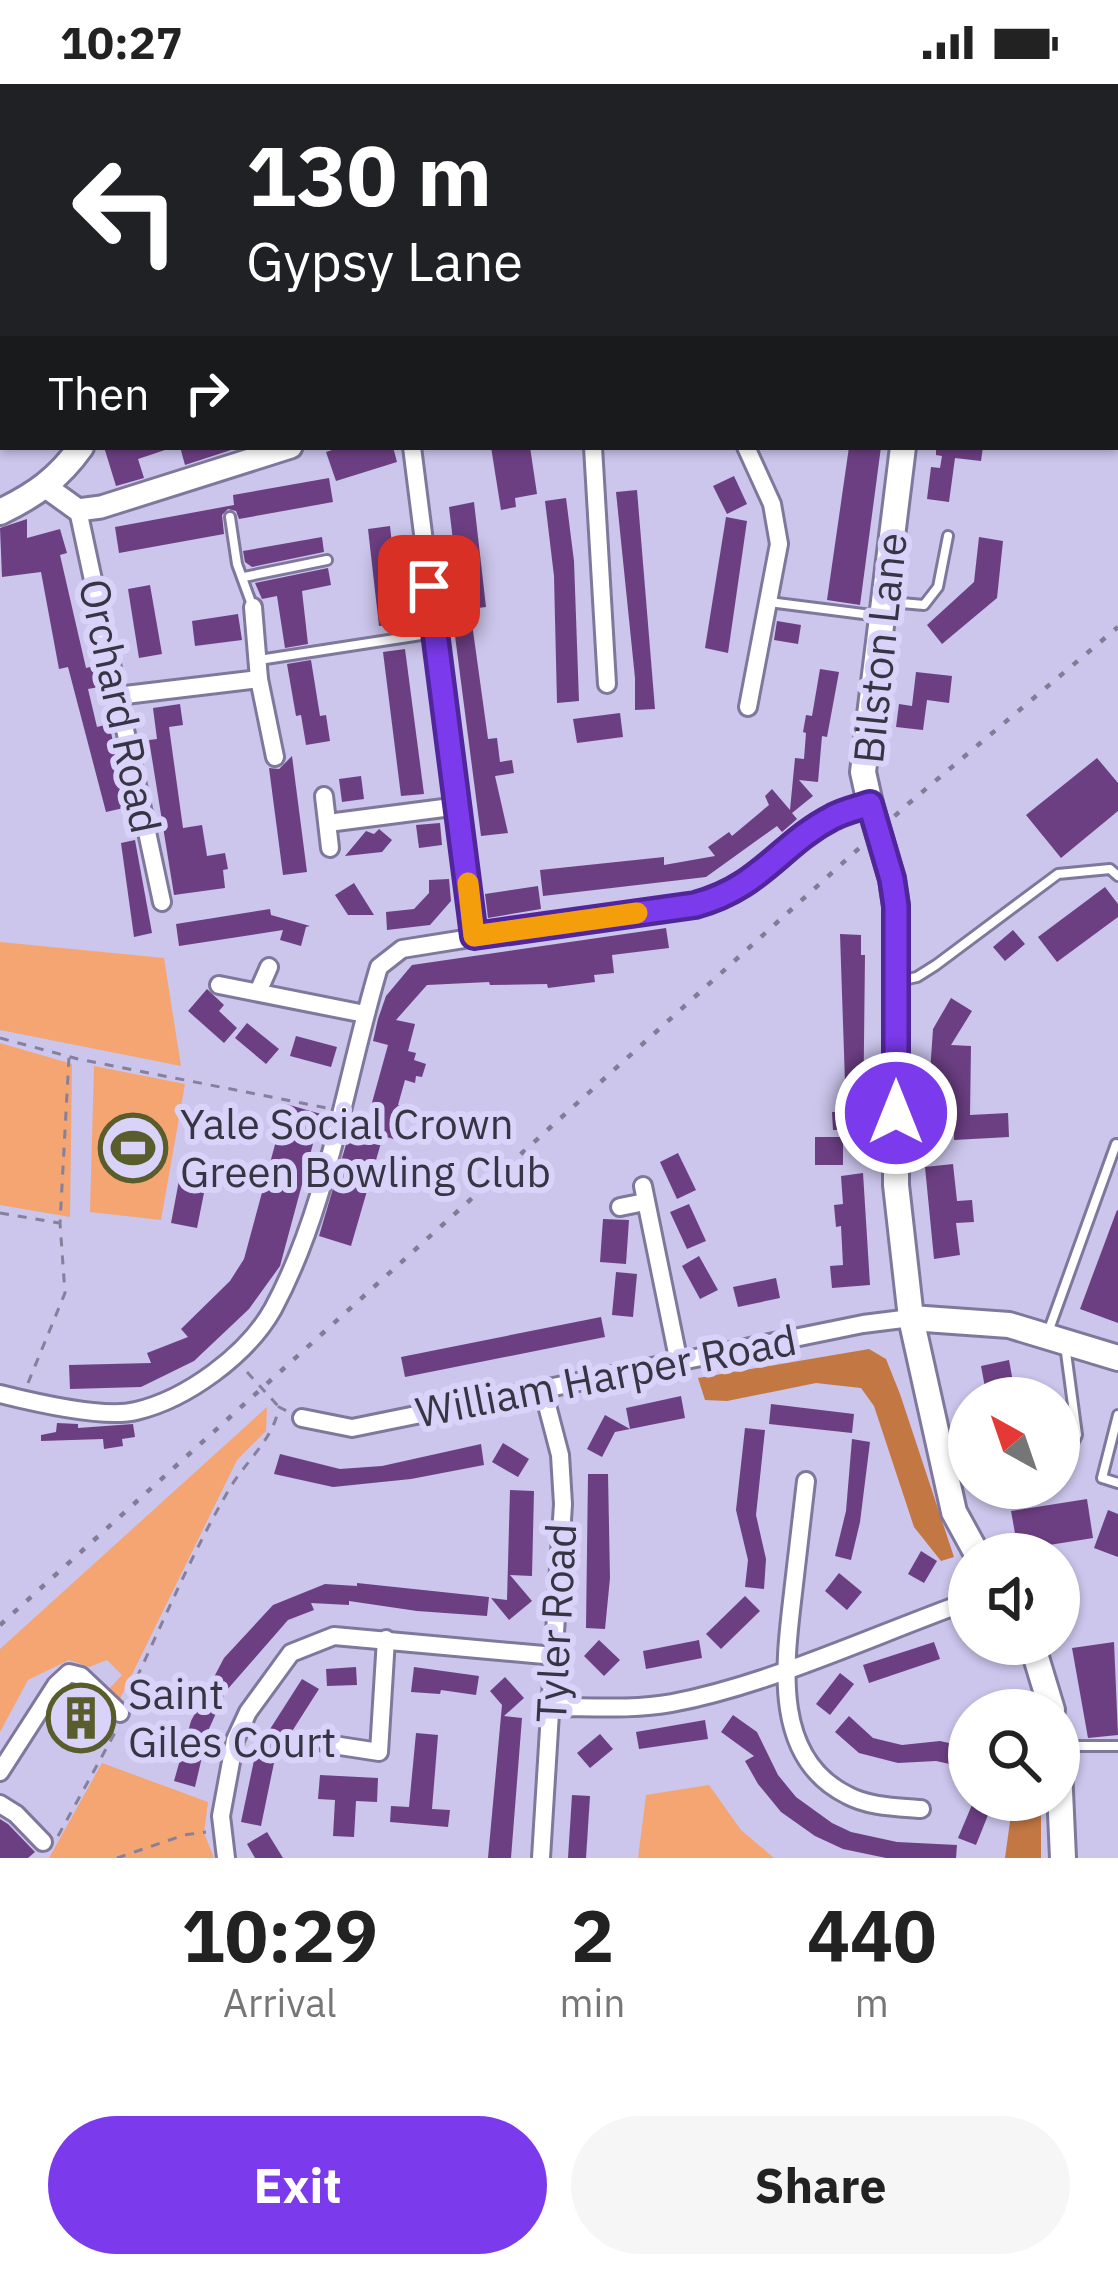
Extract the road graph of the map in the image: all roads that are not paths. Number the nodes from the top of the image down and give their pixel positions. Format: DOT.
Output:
graph roads {
  1 [pos="79,450"];
  2 [pos="282,450"];
  3 [pos="412,450"];
  4 [pos="593,450"];
  5 [pos="747,450"];
  6 [pos="903,450"];
  7 [pos="46,487"];
  8 [pos="2,507"];
  9 [pos="78,510"];
  10 [pos="230,517"];
  11 [pos="948,536"];
  12 [pos="327,560"];
  13 [pos="244,577"];
  14 [pos="768,602"];
  15 [pos="253,607"];
  16 [pos="882,609"];
  17 [pos="435,633"];
  18 [pos="258,670"];
  19 [pos="607,684"];
  20 [pos="117,696"];
  21 [pos="748,707"];
  22 [pos="274,757"];
  23 [pos="324,796"];
  24 [pos="459,806"];
  25 [pos="870,806"];
  26 [pos="328,823"];
  27 [pos="330,848"];
  28 [pos="1118,876"];
  29 [pos="162,902"];
  30 [pos="474,936"];
  31 [pos="269,967"];
  32 [pos="896,982"];
  33 [pos="219,985"];
  34 [pos="258,992"];
  35 [pos="365,1013"];
  36 [pos="1115,1144"];
  37 [pos="620,1208"];
  38 [pos="911,1318"];
  39 [pos="1055,1339"];
  40 [pos="1118,1358"];
  41 [pos="679,1363"];
  42 [pos="1064,1377"];
  43 [pos="544,1390"];
  44 [pos="0,1394"];
  45 [pos="1118,1415"];
  46 [pos="302,1418"];
  47 [pos="948,1442"];
  48 [pos="806,1481"];
  49 [pos="1118,1483"];
  50 [pos="948,1609"];
  51 [pos="386,1639"];
  52 [pos="555,1656"];
  53 [pos="784,1668"];
  54 [pos="552,1707"];
  55 [pos="120,1713"];
  56 [pos="1080,1743"];
  57 [pos="327,1744"];
  58 [pos="1118,1746"];
  59 [pos="0,1772"];
  60 [pos="0,1804"];
  61 [pos="921,1809"];
  62 [pos="1061,1821"];
  63 [pos="50,1840"];
  64 [pos="226,1858"];
  65 [pos="541,1858"];
  66 [pos="1063,1858"];
  1 -- 7 [label="main road"];
  2 -- 9 [label="street"];
  3 -- 17 [label="street"];
  4 -- 19 [label="street"];
  5 -- 14 [label="street"];
  6 -- 16 [label="main road, Bilston Lane"];
  7 -- 8 [label="main road"];
  7 -- 9 [label="street"];
  9 -- 20 [label="street, Orchard Road"];
  10 -- 13 [label="lane"];
  11 -- 16 [label="lane"];
  12 -- 13 [label="lane"];
  13 -- 15 [label="lane"];
  14 -- 16 [label="lane"];
  14 -- 21 [label="street"];
  15 -- 18 [label="street"];
  16 -- 25 [label="main road, Bilston Lane"];
  17 -- 18 [label="lane"];
  17 -- 24 [label="street"];
  18 -- 20 [label="street"];
  18 -- 22 [label="street"];
  20 -- 29 [label="street, Orchard Road"];
  23 -- 26 [label="street"];
  24 -- 26 [label="street"];
  24 -- 30 [label="street"];
  25 -- 30 [label="street"];
  25 -- 32 [label="main road, Bilston Lane, bridge"];
  26 -- 27 [label="street"];
  28 -- 32 [label="lane"];
  30 -- 35 [label="street"];
  31 -- 34 [label="street"];
  32 -- 38 [label="main road, Bilston Lane"];
  33 -- 34 [label="street"];
  34 -- 35 [label="street"];
  35 -- 44 [label="street"];
  36 -- 39 [label="lane"];
  37 -- 41 [label="street"];
  38 -- 39 [label="main road"];
  38 -- 41 [label="street, William Harper Road"];
  38 -- 47 [label="main road, Bilston Lane"];
  39 -- 40 [label="main road"];
  39 -- 42 [label="lane"];
  41 -- 43 [label="street, William Harper Road"];
  43 -- 46 [label="street, William Harper Road"];
  43 -- 52 [label="street, Tyler Road"];
  45 -- 49 [label="lane"];
  48 -- 53 [label="street"];
  50 -- 53 [label="street"];
  51 -- 52 [label="street"];
  51 -- 57 [label="street"];
  51 -- 64 [label="street"];
  52 -- 54 [label="street, Tyler Road"];
  53 -- 54 [label="street"];
  53 -- 61 [label="street"];
  54 -- 65 [label="street, Tyler Road"];
  55 -- 59 [label="street"];
  56 -- 58 [label="lane"];
  60 -- 63 [label="street"];
  62 -- 66 [label="main road"];
}
